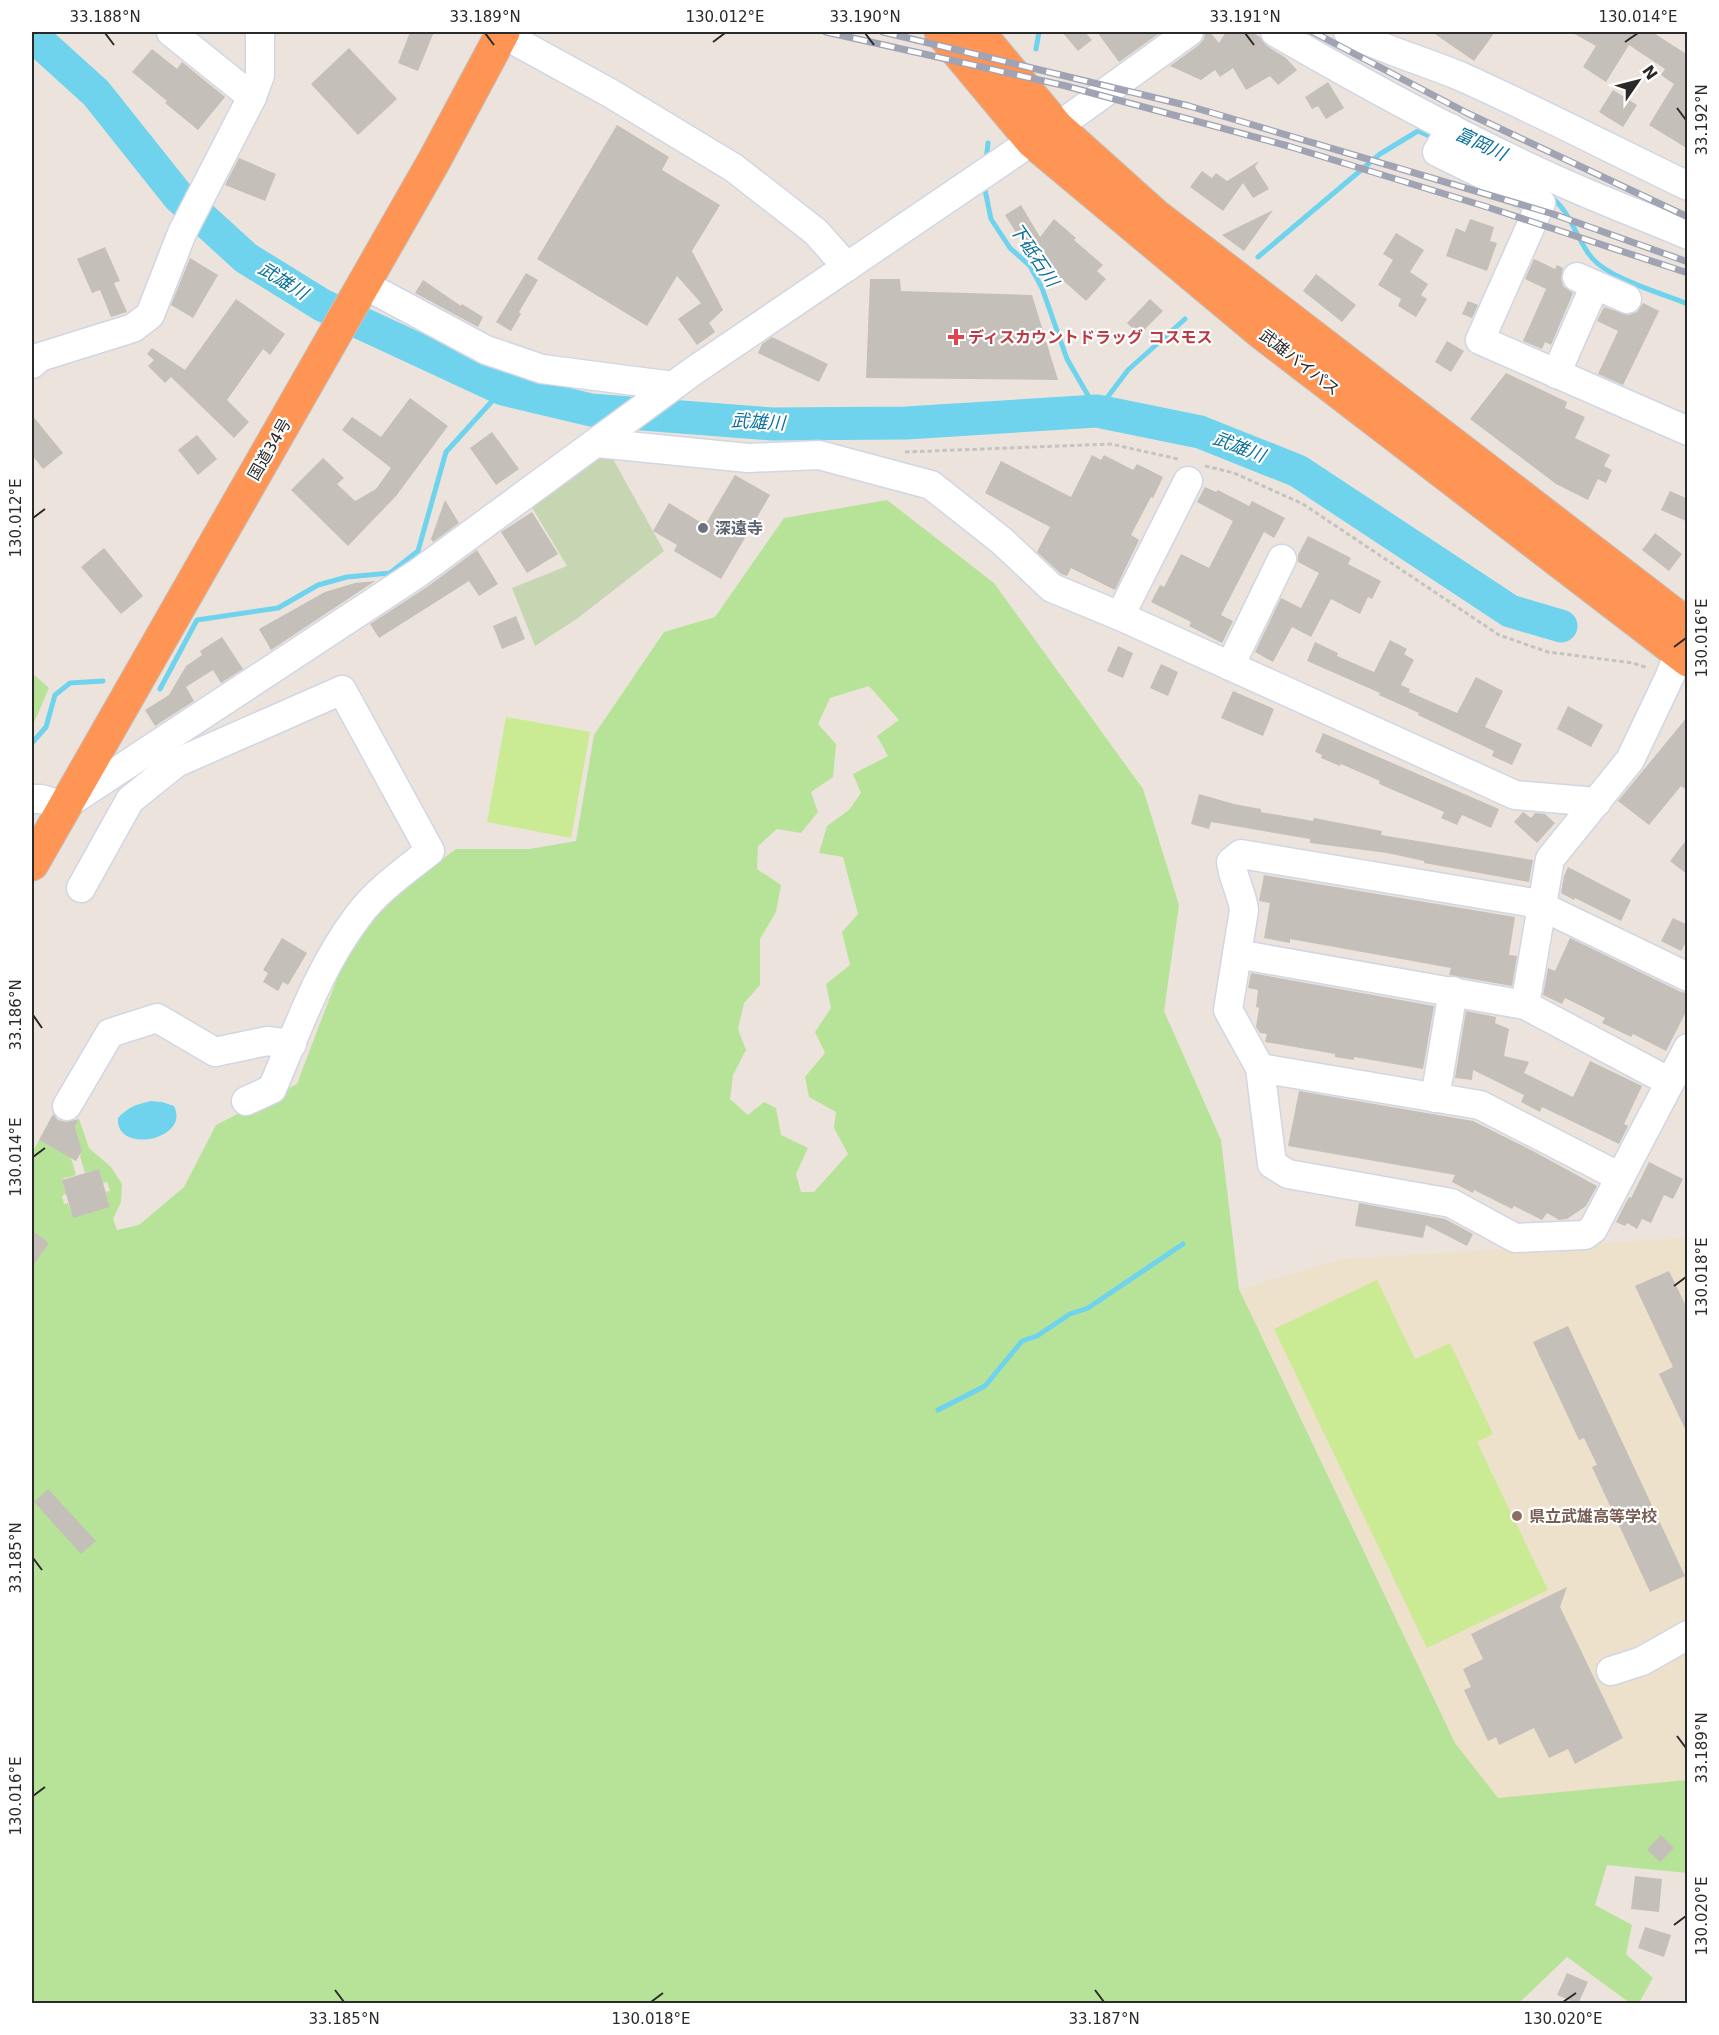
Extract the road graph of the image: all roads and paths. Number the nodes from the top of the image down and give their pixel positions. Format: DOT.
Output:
graph roads {
  1 [pos="171,32"];
  2 [pos="260,32"];
  3 [pos="502,32"];
  4 [pos="941,32"];
  5 [pos="978,32"];
  6 [pos="1189,32"];
  7 [pos="1275,32"];
  8 [pos="1348,32"];
  9 [pos="252,97"];
  10 [pos="1451,128"];
  11 [pos="1044,134"];
  12 [pos="1688,186"];
  13 [pos="1688,235"];
  14 [pos="847,267"];
  15 [pos="363,284"];
  16 [pos="1627,299"];
  17 [pos="34,353"];
  18 [pos="1556,374"];
  19 [pos="673,386"];
  20 [pos="1688,431"];
  21 [pos="603,438"];
  22 [pos="899,453"];
  23 [pos="1191,469"];
  24 [pos="1282,559"];
  25 [pos="1120,616"];
  26 [pos="1682,648"];
  27 [pos="1230,666"];
  28 [pos="32,799"];
  29 [pos="1597,802"];
  30 [pos="64,806"];
  31 [pos="32,864"];
  32 [pos="81,888"];
  33 [pos="1541,906"];
  34 [pos="1237,954"];
  35 [pos="1688,977"];
  36 [pos="1453,991"];
  37 [pos="1525,1005"];
  38 [pos="292,1044"];
  39 [pos="1688,1048"];
  40 [pos="1260,1068"];
  41 [pos="1670,1082"];
  42 [pos="1435,1098"];
  43 [pos="246,1101"];
  44 [pos="68,1106"];
  45 [pos="1620,1177"];
  46 [pos="1688,1635"];
  47 [pos="1611,1671"];
  1 -- 9 [label="street"];
  2 -- 9 [label="street"];
  3 -- 14 [label="street"];
  3 -- 15 [label="highway, 国道34号"];
  4 -- 11 [label="highway, 武雄バイパス"];
  5 -- 11 [label="highway, 武雄バイパス"];
  6 -- 11 [label="street"];
  7 -- 10 [label="street"];
  8 -- 12 [label="street"];
  9 -- 17 [label="street"];
  10 -- 13 [label="street"];
  10 -- 18 [label="street"];
  11 -- 14 [label="street"];
  11 -- 26 [label="highway, 武雄バイパス"];
  14 -- 19 [label="street"];
  15 -- 19 [label="street"];
  15 -- 30 [label="highway, 国道34号"];
  16 -- 18 [label="street"];
  18 -- 20 [label="street"];
  19 -- 21 [label="street"];
  21 -- 25 [label="street"];
  21 -- 30 [label="street"];
  22 -- 23 [label="path"];
  23 -- 25 [label="street"];
  23 -- 26 [label="path"];
  24 -- 27 [label="street"];
  25 -- 27 [label="street"];
  26 -- 29 [label="street"];
  27 -- 29 [label="street"];
  28 -- 30 [label="street"];
  29 -- 33 [label="street"];
  30 -- 31 [label="highway, 国道34号"];
  32 -- 38 [label="street"];
  33 -- 34 [label="street"];
  33 -- 35 [label="street"];
  33 -- 37 [label="street"];
  34 -- 36 [label="street"];
  34 -- 40 [label="street"];
  36 -- 37 [label="street"];
  36 -- 42 [label="street"];
  37 -- 41 [label="street"];
  38 -- 43 [label="street"];
  38 -- 44 [label="street"];
  39 -- 41 [label="street"];
  40 -- 42 [label="street"];
  40 -- 45 [label="street"];
  41 -- 45 [label="street"];
  42 -- 45 [label="street"];
  46 -- 47 [label="street"];
}
